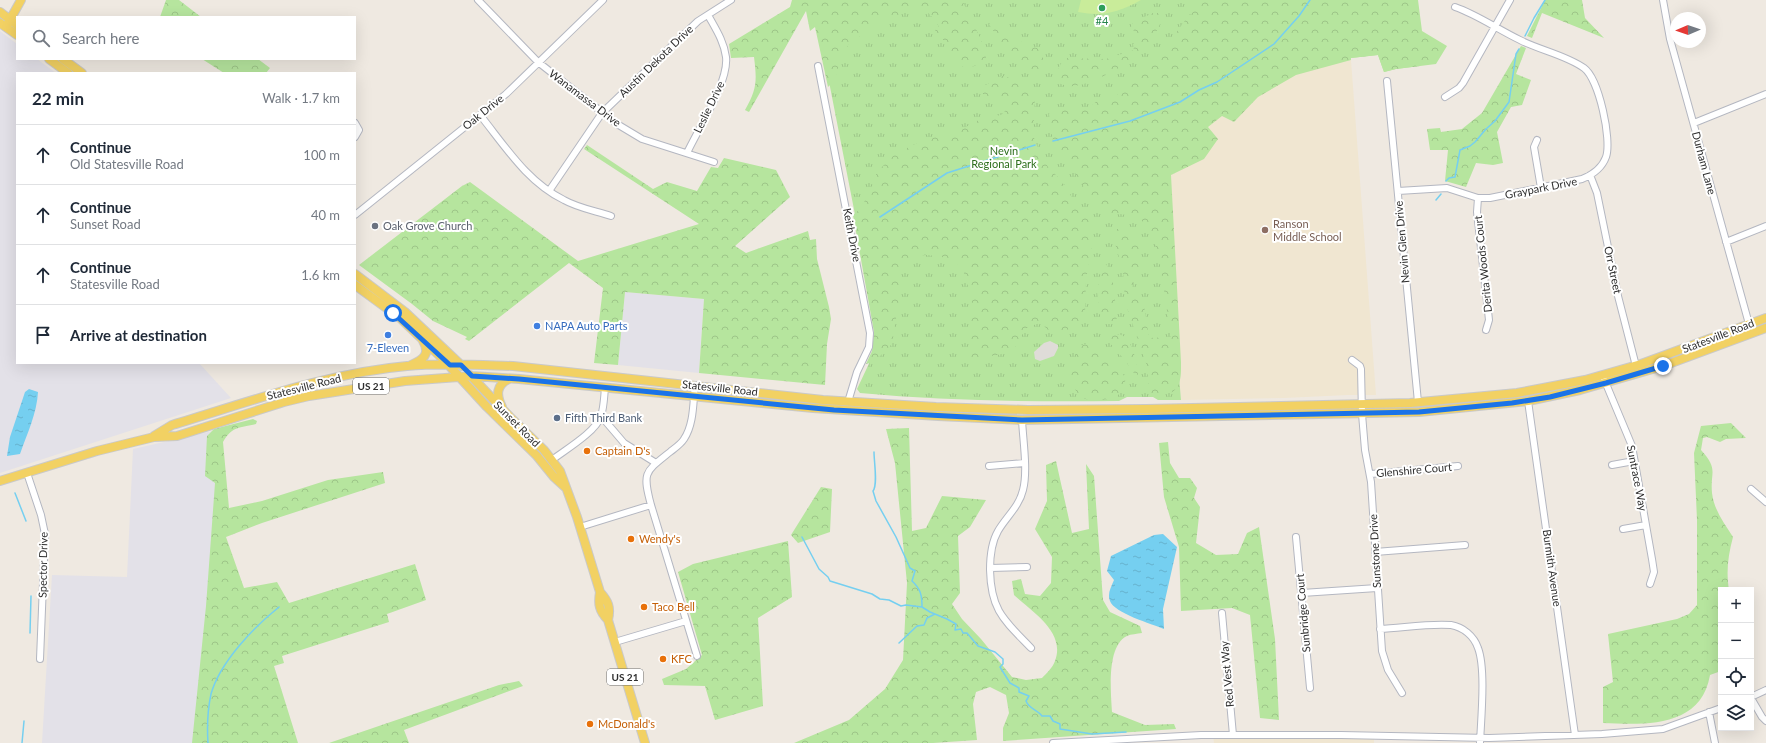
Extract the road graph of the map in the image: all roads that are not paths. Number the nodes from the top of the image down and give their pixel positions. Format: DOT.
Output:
graph roads {
  1 [pos="21,0"];
  2 [pos="478,0"];
  3 [pos="603,0"];
  4 [pos="731,0"];
  5 [pos="1510,0"];
  6 [pos="1662,0"];
  7 [pos="1454,7"];
  8 [pos="0,12"];
  9 [pos="708,14"];
  10 [pos="5,23"];
  11 [pos="16,25"];
  12 [pos="1496,27"];
  13 [pos="16,34"];
  14 [pos="50,60"];
  15 [pos="64,60"];
  16 [pos="538,62"];
  17 [pos="818,66"];
  18 [pos="67,72"];
  19 [pos="81,72"];
  20 [pos="1387,81"];
  21 [pos="1766,94"];
  22 [pos="1445,97"];
  23 [pos="602,113"];
  24 [pos="480,115"];
  25 [pos="1694,123"];
  26 [pos="356,126"];
  27 [pos="356,135"];
  28 [pos="1537,140"];
  29 [pos="687,154"];
  30 [pos="714,162"];
  31 [pos="1590,176"];
  32 [pos="1541,188"];
  33 [pos="549,191"];
  34 [pos="1398,191"];
  35 [pos="1478,198"];
  36 [pos="356,214"];
  37 [pos="611,216"];
  38 [pos="1766,226"];
  39 [pos="1726,242"];
  40 [pos="356,275"];
  41 [pos="356,286"];
  42 [pos="1766,318"];
  43 [pos="1749,324"];
  44 [pos="1766,328"];
  45 [pos="1486,330"];
  46 [pos="420,337"];
  47 [pos="1352,360"];
  48 [pos="450,365"];
  49 [pos="461,365"];
  50 [pos="408,366"];
  51 [pos="1636,366"];
  52 [pos="472,376"];
  53 [pos="459,377"];
  54 [pos="510,378"];
  55 [pos="1604,379"];
  56 [pos="696,385"];
  57 [pos="605,388"];
  58 [pos="282,392"];
  59 [pos="694,397"];
  60 [pos="1528,401"];
  61 [pos="284,402"];
  62 [pos="848,402"];
  63 [pos="1418,402"];
  64 [pos="1362,404"];
  65 [pos="504,411"];
  66 [pos="1362,414"];
  67 [pos="601,416"];
  68 [pos="1022,420"];
  69 [pos="154,436"];
  70 [pos="552,460"];
  71 [pos="1634,461"];
  72 [pos="656,463"];
  73 [pos="1024,463"];
  74 [pos="1612,464"];
  75 [pos="990,466"];
  76 [pos="1458,466"];
  77 [pos="27,473"];
  78 [pos="1371,474"];
  79 [pos="0,482"];
  80 [pos="565,488"];
  81 [pos="1751,489"];
  82 [pos="1766,502"];
  83 [pos="651,505"];
  84 [pos="1646,525"];
  85 [pos="580,527"];
  86 [pos="1623,529"];
  87 [pos="1296,537"];
  88 [pos="1465,546"];
  89 [pos="1375,552"];
  90 [pos="1027,567"];
  91 [pos="990,568"];
  92 [pos="1650,584"];
  93 [pos="1377,588"];
  94 [pos="1302,593"];
  95 [pos="1222,613"];
  96 [pos="686,621"];
  97 [pos="1380,629"];
  98 [pos="615,642"];
  99 [pos="1031,648"];
  100 [pos="697,656"];
  101 [pos="40,659"];
  102 [pos="1310,688"];
  103 [pos="1766,690"];
  104 [pos="1402,693"];
  105 [pos="1754,696"];
  106 [pos="1754,702"];
  107 [pos="1718,709"];
  108 [pos="1709,712"];
  109 [pos="1766,721"];
  110 [pos="1233,735"];
  111 [pos="1575,735"];
  112 [pos="1153,740"];
  113 [pos="1480,740"];
  114 [pos="1545,740"];
  115 [pos="645,743"];
  116 [pos="1053,743"];
  117 [pos="1715,743"];
  1 -- 10 [label="main road"];
  2 -- 16 [label="street, Wanamassa Drive"];
  3 -- 16 [label="street, Oak Drive"];
  4 -- 9 [label="street, Austin Dekota Drive"];
  5 -- 12 [label="street"];
  6 -- 25 [label="street, Durham Lane"];
  7 -- 12 [label="street, Graypark Drive"];
  8 -- 10 [label="main road"];
  9 -- 23 [label="street, Austin Dekota Drive"];
  9 -- 29 [label="street, Leslie Drive"];
  10 -- 11 [label="main road"];
  10 -- 13 [label="main road"];
  12 -- 22 [label="street"];
  12 -- 31 [label="street, Graypark Drive"];
  14 -- 18 [label="main road"];
  15 -- 19 [label="main road"];
  16 -- 23 [label="street, Wanamassa Drive"];
  16 -- 24 [label="street, Oak Drive"];
  17 -- 62 [label="street, Keith Drive"];
  20 -- 34 [label="street, Nevin Glen Drive"];
  21 -- 25 [label="street"];
  23 -- 29 [label="street, Wanamassa Drive"];
  23 -- 33 [label="street, Austin Dekota Drive"];
  24 -- 33 [label="street"];
  24 -- 36 [label="street, Oak Drive"];
  25 -- 39 [label="street, Durham Lane"];
  26 -- 27 [label="street"];
  28 -- 32 [label="street"];
  29 -- 30 [label="street, Wanamassa Drive"];
  31 -- 32 [label="street, Graypark Drive"];
  31 -- 51 [label="street, Orr Street"];
  32 -- 35 [label="street, Graypark Drive"];
  33 -- 37 [label="street"];
  34 -- 35 [label="street, Graypark Drive"];
  34 -- 63 [label="street, Nevin Glen Drive"];
  35 -- 45 [label="street, Derita Woods Court"];
  38 -- 39 [label="street"];
  39 -- 43 [label="street, Durham Lane"];
  40 -- 49 [label="main road, Sunset Road"];
  41 -- 46 [label="main road, Sunset Road"];
  42 -- 43 [label="main road, Statesville Road"];
  43 -- 51 [label="main road, Statesville Road"];
  44 -- 55 [label="main road, Statesville Road"];
  46 -- 48 [label="main road, Sunset Road"];
  46 -- 50 [label="main road"];
  47 -- 64 [label="street, Sunstone Drive"];
  48 -- 49 [label="main road, Statesville Road / US 21"];
  48 -- 50 [label="main road, Statesville Road / US 21"];
  48 -- 53 [label="main road, Sunset Road"];
  49 -- 52 [label="main road, Sunset Road / US 21"];
  49 -- 56 [label="main road, Statesville Road"];
  50 -- 58 [label="main road, Statesville Road / US 21"];
  51 -- 55 [label="main road, Statesville Road"];
  52 -- 53 [label="main road, Statesville Road"];
  52 -- 54 [label="main road, Statesville Road"];
  52 -- 65 [label="main road, Sunset Road / US 21"];
  53 -- 61 [label="main road, Statesville Road / US 21"];
  53 -- 80 [label="main road, Sunset Road / US 21"];
  54 -- 57 [label="main road, Statesville Road"];
  54 -- 65 [label="main road"];
  55 -- 60 [label="main road, Statesville Road"];
  55 -- 63 [label="main road, Statesville Road"];
  55 -- 71 [label="street, Suntrace Way"];
  56 -- 59 [label="street"];
  56 -- 62 [label="main road, Statesville Road"];
  57 -- 59 [label="main road, Statesville Road"];
  57 -- 67 [label="street"];
  58 -- 61 [label="main road"];
  58 -- 69 [label="main road, Statesville Road / US 21"];
  59 -- 68 [label="main road, Statesville Road"];
  59 -- 72 [label="street"];
  60 -- 66 [label="main road, Statesville Road"];
  60 -- 111 [label="street, Burmith Avenue"];
  61 -- 69 [label="main road, Statesville Road / US 21"];
  62 -- 64 [label="main road, Statesville Road"];
  63 -- 64 [label="main road, Statesville Road"];
  64 -- 66 [label="street, Sunstone Drive"];
  65 -- 70 [label="main road, Sunset Road / US 21"];
  66 -- 68 [label="main road, Statesville Road"];
  66 -- 78 [label="street, Sunstone Drive"];
  67 -- 70 [label="street"];
  67 -- 72 [label="street"];
  68 -- 73 [label="street"];
  69 -- 77 [label="main road, Statesville Road / US 21"];
  70 -- 80 [label="main road, Sunset Road / US 21"];
  71 -- 74 [label="street"];
  71 -- 84 [label="street, Suntrace Way"];
  72 -- 83 [label="street"];
  73 -- 75 [label="street"];
  73 -- 91 [label="street"];
  76 -- 78 [label="street, Glenshire Court"];
  77 -- 79 [label="main road, Statesville Road / US 21"];
  77 -- 101 [label="street, Spector Drive"];
  78 -- 89 [label="street, Sunstone Drive"];
  80 -- 85 [label="main road, Sunset Road / US 21"];
  81 -- 82 [label="street"];
  83 -- 85 [label="street"];
  83 -- 96 [label="street"];
  84 -- 86 [label="street"];
  84 -- 92 [label="street, Suntrace Way"];
  85 -- 98 [label="main road, Sunset Road / US 21"];
  87 -- 94 [label="street, Sunbridge Court"];
  88 -- 89 [label="street"];
  89 -- 93 [label="street, Sunstone Drive"];
  90 -- 91 [label="street"];
  91 -- 99 [label="street"];
  93 -- 94 [label="street"];
  93 -- 97 [label="street, Sunstone Drive"];
  94 -- 102 [label="street, Sunbridge Court"];
  95 -- 110 [label="street, Red Vest Way"];
  96 -- 98 [label="street"];
  96 -- 100 [label="street"];
  97 -- 104 [label="street, Sunstone Drive"];
  97 -- 113 [label="street"];
  98 -- 115 [label="main road, Sunset Road / US 21"];
  103 -- 105 [label="street"];
  106 -- 109 [label="street"];
  107 -- 108 [label="street"];
  108 -- 111 [label="street"];
  108 -- 117 [label="street"];
  110 -- 112 [label="street"];
  110 -- 113 [label="street"];
  111 -- 114 [label="street"];
  112 -- 116 [label="street"];
  113 -- 114 [label="street"];
}
